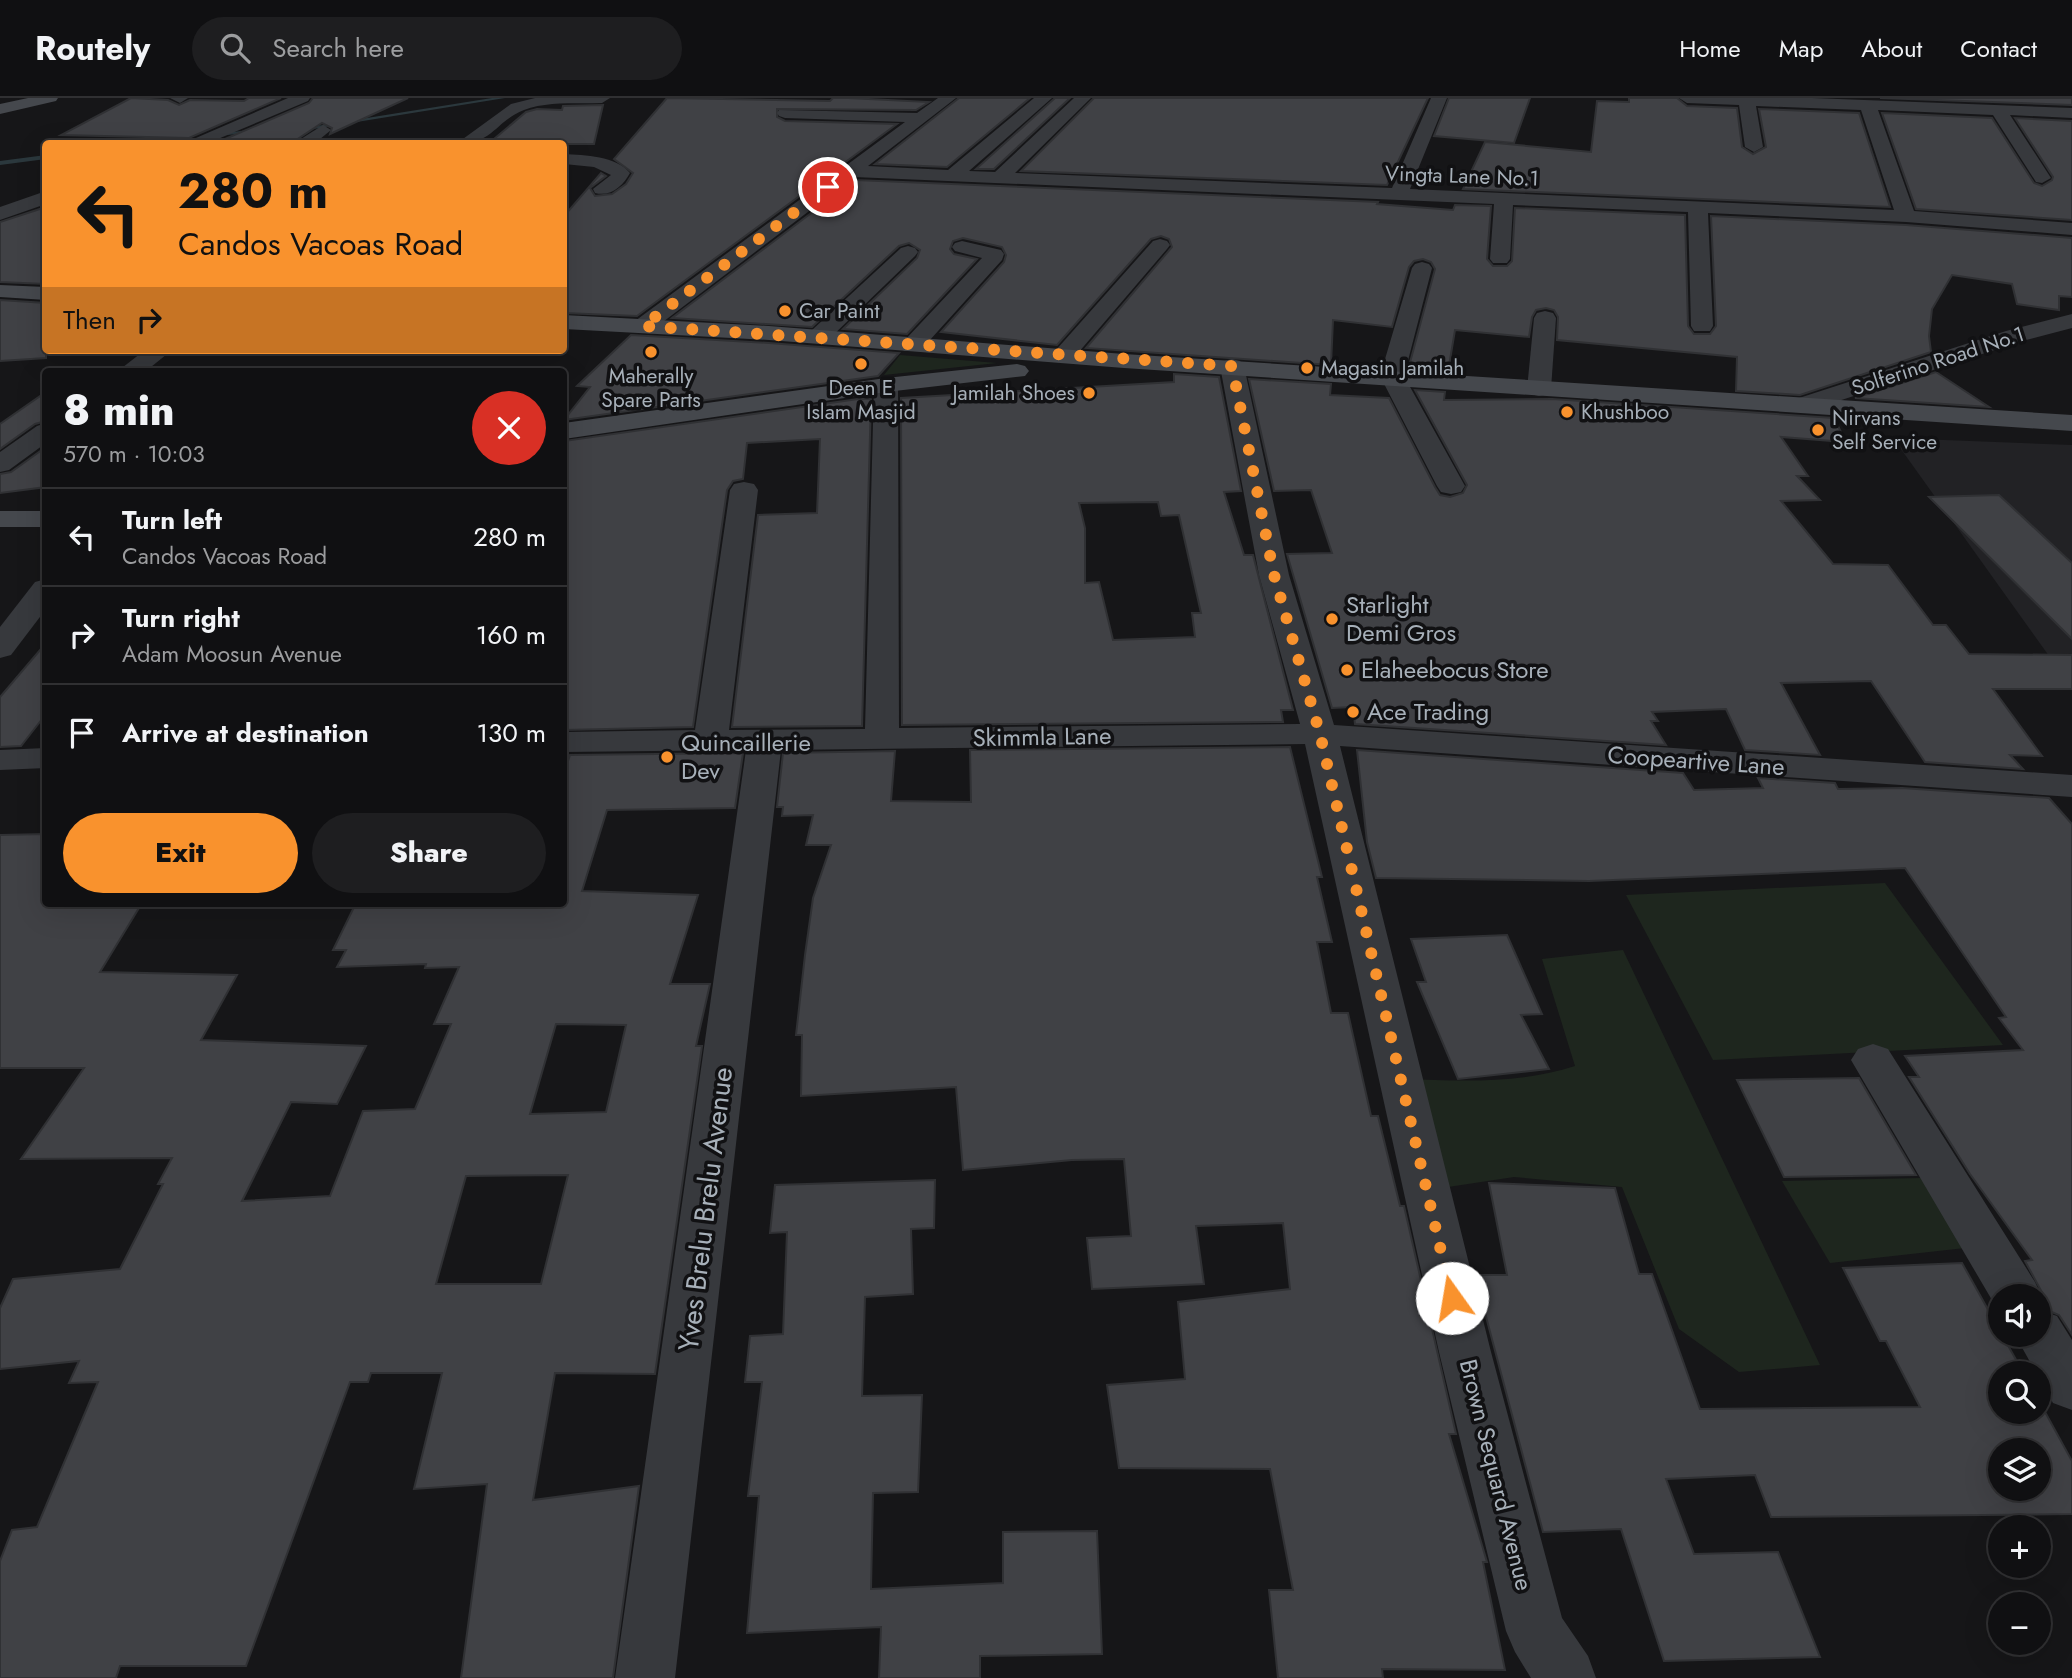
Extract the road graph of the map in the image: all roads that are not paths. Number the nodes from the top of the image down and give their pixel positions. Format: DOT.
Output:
graph roads {
  1 [pos="50,98"];
  2 [pos="302,98"];
  3 [pos="602,98"];
  4 [pos="948,98"];
  5 [pos="1044,98"];
  6 [pos="1083,98"];
  7 [pos="1439,98"];
  8 [pos="1686,98"];
  9 [pos="1700,98"];
  10 [pos="1747,101"];
  11 [pos="1840,102"];
  12 [pos="1933,103"];
  13 [pos="1868,106"];
  14 [pos="0,109"];
  15 [pos="1998,110"];
  16 [pos="785,113"];
  17 [pos="2072,113"];
  18 [pos="920,118"];
  19 [pos="323,130"];
  20 [pos="200,140"];
  21 [pos="307,140"];
  22 [pos="470,140"];
  23 [pos="1754,147"];
  24 [pos="567,159"];
  25 [pos="850,171"];
  26 [pos="951,176"];
  27 [pos="999,178"];
  28 [pos="2042,178"];
  29 [pos="601,189"];
  30 [pos="1398,196"];
  31 [pos="42,198"];
  32 [pos="1504,200"];
  33 [pos="1698,209"];
  34 [pos="0,214"];
  35 [pos="1906,216"];
  36 [pos="2072,229"];
  37 [pos="1160,245"];
  38 [pos="962,247"];
  39 [pos="908,252"];
  40 [pos="1500,259"];
  41 [pos="1422,268"];
  42 [pos="0,291"];
  43 [pos="42,294"];
  44 [pos="1545,318"];
  45 [pos="2072,321"];
  46 [pos="567,322"];
  47 [pos="643,326"];
  48 [pos="1702,326"];
  49 [pos="819,337"];
  50 [pos="912,346"];
  51 [pos="154,354"];
  52 [pos="1064,355"];
  53 [pos="1120,361"];
  54 [pos="1232,366"];
  55 [pos="134,368"];
  56 [pos="1392,376"];
  57 [pos="886,385"];
  58 [pos="1539,389"];
  59 [pos="1805,404"];
  60 [pos="2072,423"];
  61 [pos="567,431"];
  62 [pos="42,434"];
  63 [pos="0,464"];
  64 [pos="1451,486"];
  65 [pos="744,490"];
  66 [pos="0,519"];
  67 [pos="42,519"];
  68 [pos="42,593"];
  69 [pos="0,648"];
  70 [pos="1320,734"];
  71 [pos="883,738"];
  72 [pos="765,739"];
  73 [pos="711,740"];
  74 [pos="567,742"];
  75 [pos="42,758"];
  76 [pos="0,760"];
  77 [pos="2072,786"];
  78 [pos="1873,1060"];
  79 [pos="2009,1284"];
  80 [pos="2048,1347"];
  81 [pos="2072,1386"];
  82 [pos="645,1678"];
  83 [pos="1566,1678"];
  1 -- 14 [label="main road"];
  2 -- 20 [label="street"];
  3 -- 22 [label="street"];
  4 -- 18 [label="street"];
  5 -- 26 [label="street"];
  6 -- 27 [label="street"];
  7 -- 30 [label="street"];
  8 -- 9 [label="street"];
  9 -- 10 [label="street"];
  10 -- 11 [label="street"];
  10 -- 23 [label="street"];
  11 -- 13 [label="street"];
  12 -- 13 [label="street"];
  12 -- 15 [label="street"];
  13 -- 35 [label="street"];
  15 -- 17 [label="street"];
  15 -- 28 [label="street"];
  16 -- 18 [label="street"];
  18 -- 25 [label="street"];
  19 -- 21 [label="street"];
  24 -- 29 [label="street"];
  25 -- 26 [label="street, Vingta Lane No.1"];
  25 -- 47 [label="street"];
  26 -- 27 [label="street, Vingta Lane No.1"];
  27 -- 30 [label="street, Vingta Lane No.1"];
  30 -- 32 [label="street, Vingta Lane No.1"];
  31 -- 34 [label="street"];
  32 -- 33 [label="street, Vingta Lane No.1"];
  32 -- 40 [label="street"];
  33 -- 35 [label="street, Vingta Lane No.1"];
  33 -- 48 [label="street"];
  35 -- 36 [label="street, Vingta Lane No.1"];
  37 -- 52 [label="street"];
  38 -- 50 [label="street"];
  39 -- 49 [label="street"];
  41 -- 56 [label="street"];
  42 -- 43 [label="main road"];
  44 -- 58 [label="street"];
  45 -- 59 [label="street, Solferino Road No.1"];
  46 -- 47 [label="main road"];
  47 -- 49 [label="main road"];
  49 -- 50 [label="main road"];
  50 -- 52 [label="main road"];
  51 -- 55 [label="street"];
  52 -- 53 [label="main road"];
  53 -- 54 [label="main road"];
  53 -- 57 [label="main road"];
  54 -- 56 [label="main road"];
  54 -- 70 [label="street, Brown Sequard Avenue"];
  56 -- 58 [label="main road"];
  56 -- 64 [label="street"];
  57 -- 61 [label="main road"];
  57 -- 71 [label="street"];
  58 -- 59 [label="main road"];
  59 -- 60 [label="main road"];
  62 -- 63 [label="street"];
  65 -- 73 [label="street"];
  66 -- 67 [label="main road"];
  68 -- 69 [label="street"];
  70 -- 71 [label="street, Skimmla Lane"];
  70 -- 77 [label="street, Coopeartive Lane"];
  70 -- 83 [label="street, Brown Sequard Avenue"];
  71 -- 72 [label="street, Skimmla Lane"];
  72 -- 73 [label="street, Skimmla Lane"];
  72 -- 82 [label="street, Yves Brelu Brelu Avenue"];
  73 -- 74 [label="street, Skimmla Lane"];
  75 -- 76 [label="street"];
  78 -- 79 [label="street"];
  80 -- 81 [label="street"];
}
